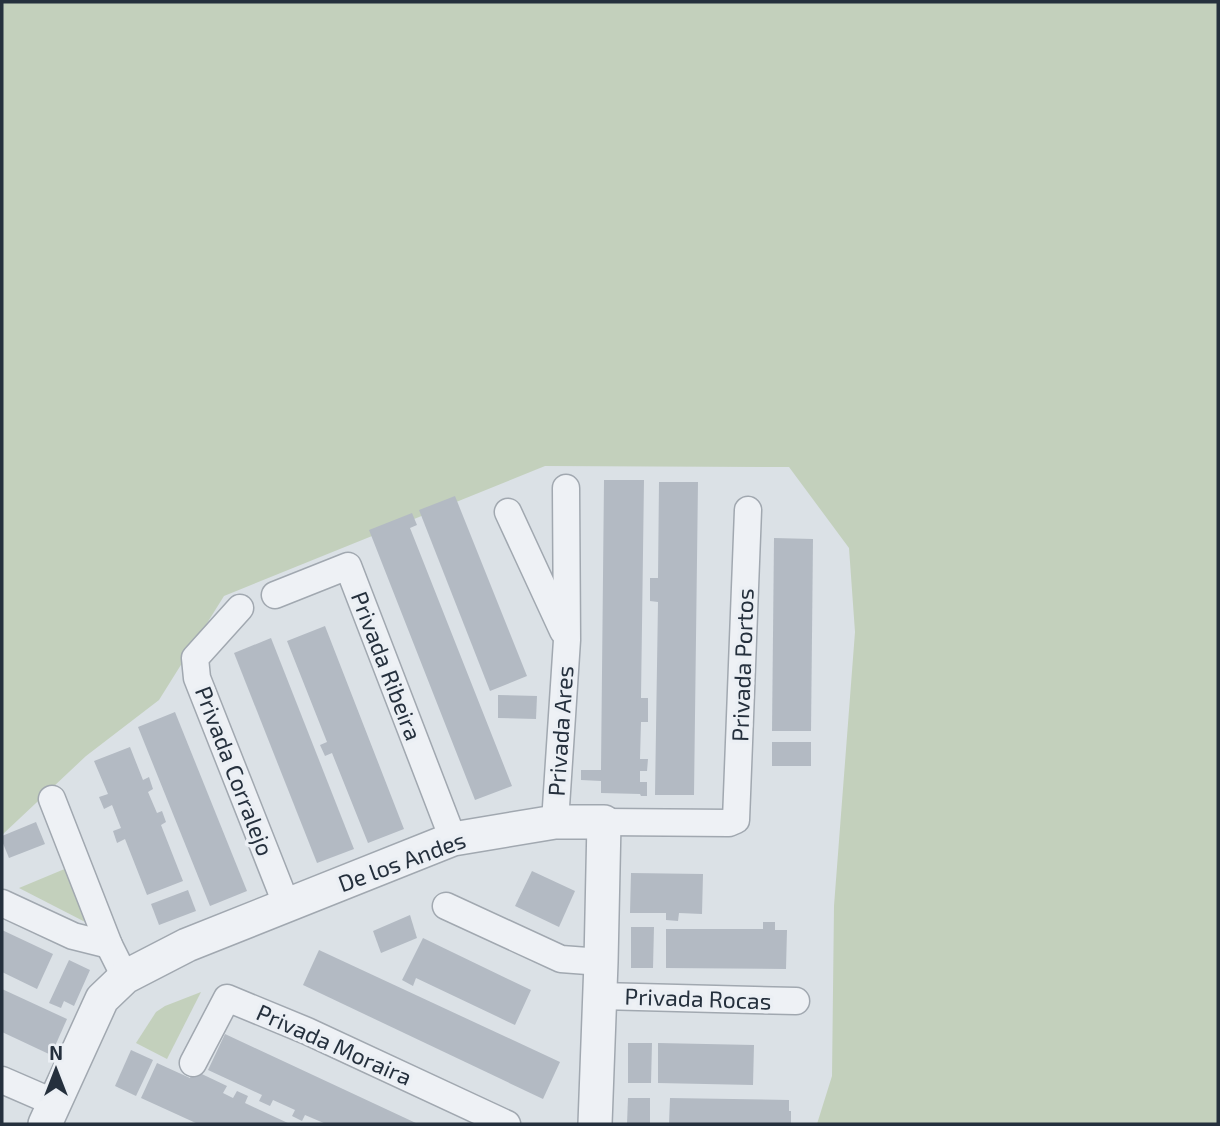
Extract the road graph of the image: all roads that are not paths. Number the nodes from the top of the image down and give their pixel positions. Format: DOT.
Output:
graph roads {
  1 [pos="566,488"];
  2 [pos="748,510"];
  3 [pos="509,512"];
  4 [pos="275,595"];
  5 [pos="240,608"];
  6 [pos="567,640"];
  7 [pos="52,799"];
  8 [pos="555,822"];
  9 [pos="604,822"];
  10 [pos="453,839"];
  11 [pos="2,902"];
  12 [pos="446,905"];
  13 [pos="287,906"];
  14 [pos="109,945"];
  15 [pos="601,962"];
  16 [pos="125,977"];
  17 [pos="600,996"];
  18 [pos="796,1001"];
  19 [pos="193,1063"];
  20 [pos="2,1080"];
  21 [pos="50,1114"];
  22 [pos="508,1124"];
  23 [pos="595,1124"];
  1 -- 6 [label="street, Privada Ares"];
  2 -- 9 [label="street, Privada Portos"];
  3 -- 6 [label="street, Privada Ares"];
  4 -- 10 [label="street, Privada Ribeira"];
  5 -- 13 [label="street, Privada Corralejo"];
  6 -- 8 [label="street, Privada Ares"];
  7 -- 14 [label="street"];
  8 -- 9 [label="street, De los Andes"];
  8 -- 10 [label="street, De los Andes"];
  9 -- 15 [label="street"];
  10 -- 13 [label="street, De los Andes"];
  11 -- 14 [label="street"];
  12 -- 15 [label="street"];
  13 -- 16 [label="street, De los Andes"];
  14 -- 16 [label="street"];
  15 -- 17 [label="street"];
  16 -- 21 [label="street, De los Andes"];
  17 -- 18 [label="street, Privada Rocas"];
  17 -- 23 [label="street"];
  19 -- 22 [label="street, Privada Moraira"];
  20 -- 21 [label="street"];
}
